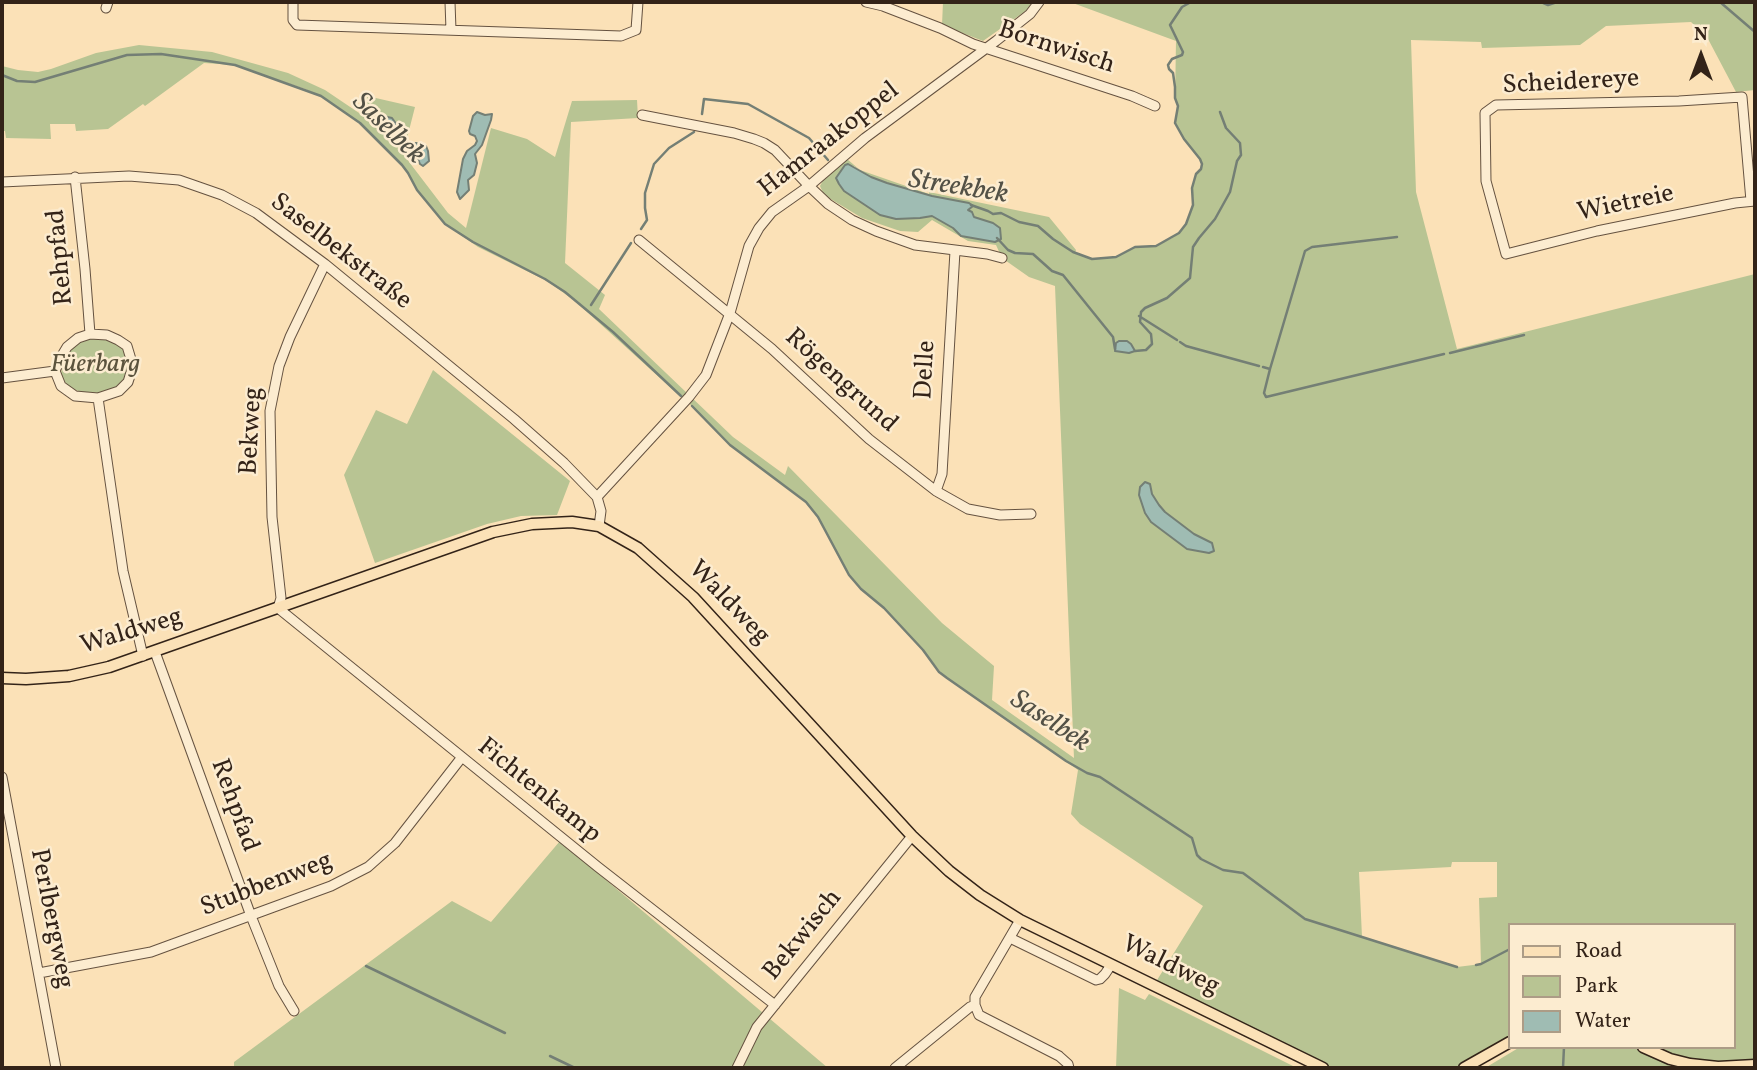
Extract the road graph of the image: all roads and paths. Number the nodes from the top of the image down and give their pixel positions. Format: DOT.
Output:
graph roads {
  1 [pos="293,2"];
  2 [pos="450,2"];
  3 [pos="638,2"];
  4 [pos="866,2"];
  5 [pos="1039,2"];
  6 [pos="451,30"];
  7 [pos="986,48"];
  8 [pos="1154,106"];
  9 [pos="642,115"];
  10 [pos="75,177"];
  11 [pos="2,182"];
  12 [pos="809,186"];
  13 [pos="1753,201"];
  14 [pos="639,240"];
  15 [pos="955,251"];
  16 [pos="1506,254"];
  17 [pos="1002,258"];
  18 [pos="325,264"];
  19 [pos="730,313"];
  20 [pos="90,334"];
  21 [pos="55,371"];
  22 [pos="2,378"];
  23 [pos="98,398"];
  24 [pos="936,491"];
  25 [pos="597,497"];
  26 [pos="1031,514"];
  27 [pos="599,527"];
  28 [pos="278,608"];
  29 [pos="149,654"];
  30 [pos="2,678"];
  31 [pos="462,757"];
  32 [pos="2,777"];
  33 [pos="912,836"];
  34 [pos="251,916"];
  35 [pos="1020,920"];
  36 [pos="1010,938"];
  37 [pos="1111,965"];
  38 [pos="39,973"];
  39 [pos="775,1005"];
  40 [pos="975,1005"];
  41 [pos="294,1011"];
  42 [pos="1508,1043"];
  43 [pos="1647,1049"];
  44 [pos="1067,1064"];
  45 [pos="1755,1065"];
  46 [pos="57,1068"];
  47 [pos="737,1068"];
  48 [pos="895,1068"];
  49 [pos="1323,1068"];
  50 [pos="1464,1068"];
  1 -- 6 [label="street"];
  2 -- 6 [label="street"];
  3 -- 6 [label="street"];
  4 -- 7 [label="street, Bornwisch"];
  5 -- 7 [label="street, Hamraakoppel"];
  7 -- 8 [label="street, Bornwisch"];
  7 -- 12 [label="street, Hamraakoppel"];
  9 -- 12 [label="street"];
  10 -- 11 [label="street, Saselbekstraße"];
  10 -- 18 [label="street, Saselbekstraße"];
  10 -- 20 [label="street, Rehpfad"];
  12 -- 15 [label="street"];
  12 -- 19 [label="street, Hamraakoppel"];
  13 -- 16 [label="street, Wietreie"];
  13 -- 16 [label="street, Scheidereye"];
  14 -- 19 [label="street, Rögengrund"];
  15 -- 17 [label="street"];
  15 -- 24 [label="street, Delle"];
  18 -- 25 [label="street, Saselbekstraße"];
  18 -- 28 [label="street, Bekweg"];
  19 -- 24 [label="street, Rögengrund"];
  19 -- 25 [label="street, Hamraakoppel"];
  20 -- 21 [label="street"];
  20 -- 23 [label="street"];
  21 -- 22 [label="street"];
  21 -- 23 [label="street"];
  23 -- 29 [label="street, Rehpfad"];
  24 -- 26 [label="street, Rögengrund"];
  25 -- 27 [label="street"];
  27 -- 28 [label="main road, Waldweg"];
  27 -- 33 [label="main road, Waldweg"];
  28 -- 29 [label="main road, Waldweg"];
  28 -- 31 [label="street, Fichtenkamp"];
  29 -- 30 [label="main road, Waldweg"];
  29 -- 34 [label="street, Rehpfad"];
  31 -- 34 [label="street, Stubbenweg"];
  31 -- 39 [label="street, Fichtenkamp"];
  32 -- 38 [label="street, Perlbergweg"];
  33 -- 35 [label="main road, Waldweg"];
  33 -- 39 [label="street, Bekwisch"];
  34 -- 38 [label="street, Stubbenweg"];
  34 -- 41 [label="street, Rehpfad"];
  35 -- 36 [label="street"];
  35 -- 37 [label="main road, Waldweg"];
  36 -- 37 [label="street"];
  36 -- 40 [label="street"];
  37 -- 49 [label="main road, Waldweg"];
  38 -- 46 [label="street, Perlbergweg"];
  39 -- 47 [label="street, Bekwisch"];
  40 -- 44 [label="street"];
  40 -- 48 [label="street"];
  42 -- 50 [label="main road"];
  43 -- 45 [label="main road"];
}
